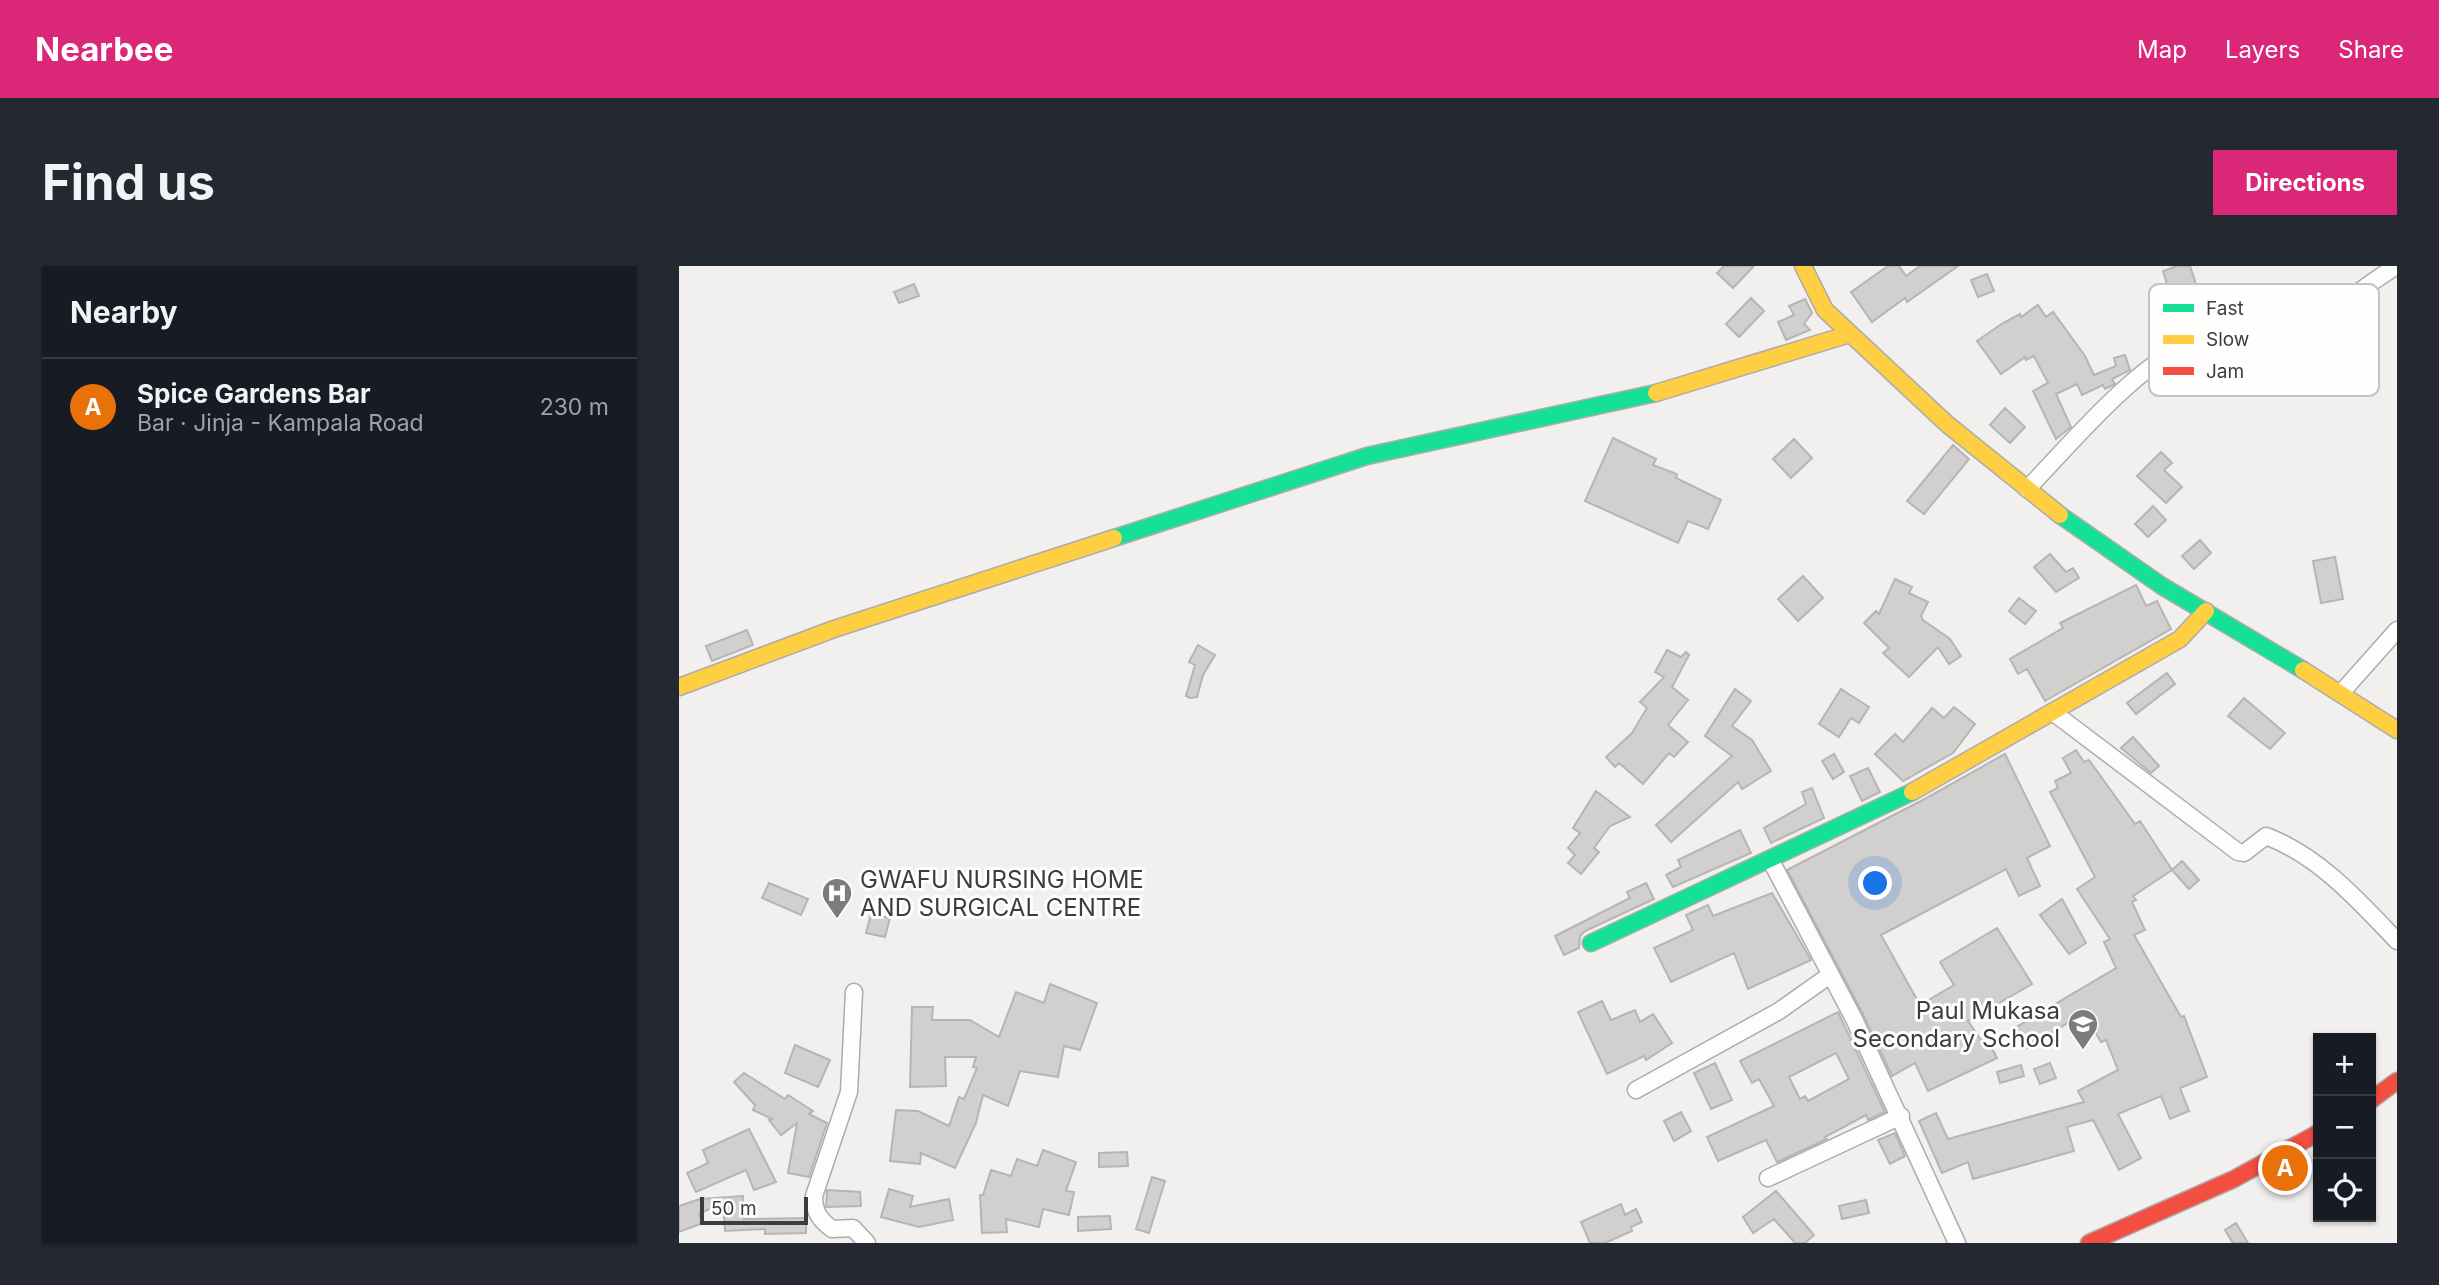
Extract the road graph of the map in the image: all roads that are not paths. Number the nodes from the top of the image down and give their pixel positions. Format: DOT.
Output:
graph roads {
  1 [pos="1803,266"];
  2 [pos="2397,266"];
  3 [pos="2372,284"];
  4 [pos="1850,334"];
  5 [pos="2149,370"];
  6 [pos="2027,489"];
  7 [pos="2206,611"];
  8 [pos="2397,630"];
  9 [pos="679,687"];
  10 [pos="2341,692"];
  11 [pos="2054,713"];
  12 [pos="2397,730"];
  13 [pos="1771,861"];
  14 [pos="2397,941"];
  15 [pos="1591,943"];
  16 [pos="1830,975"];
  17 [pos="854,992"];
  18 [pos="2397,1082"];
  19 [pos="1636,1090"];
  20 [pos="2376,1097"];
  21 [pos="1901,1116"];
  22 [pos="2313,1136"];
  23 [pos="1768,1178"];
  24 [pos="867,1243"];
  25 [pos="1957,1243"];
  26 [pos="2089,1243"];
  1 -- 4 [label="main road"];
  2 -- 3 [label="street"];
  4 -- 6 [label="main road"];
  4 -- 9 [label="main road"];
  5 -- 6 [label="street"];
  6 -- 7 [label="main road"];
  7 -- 10 [label="main road"];
  7 -- 11 [label="main road"];
  8 -- 10 [label="street"];
  10 -- 12 [label="main road"];
  11 -- 13 [label="main road"];
  11 -- 14 [label="street"];
  13 -- 15 [label="main road"];
  13 -- 16 [label="street"];
  16 -- 19 [label="street"];
  16 -- 21 [label="street"];
  17 -- 24 [label="street"];
  18 -- 20 [label="main road"];
  21 -- 23 [label="street"];
  21 -- 25 [label="street"];
  22 -- 26 [label="main road"];
}
